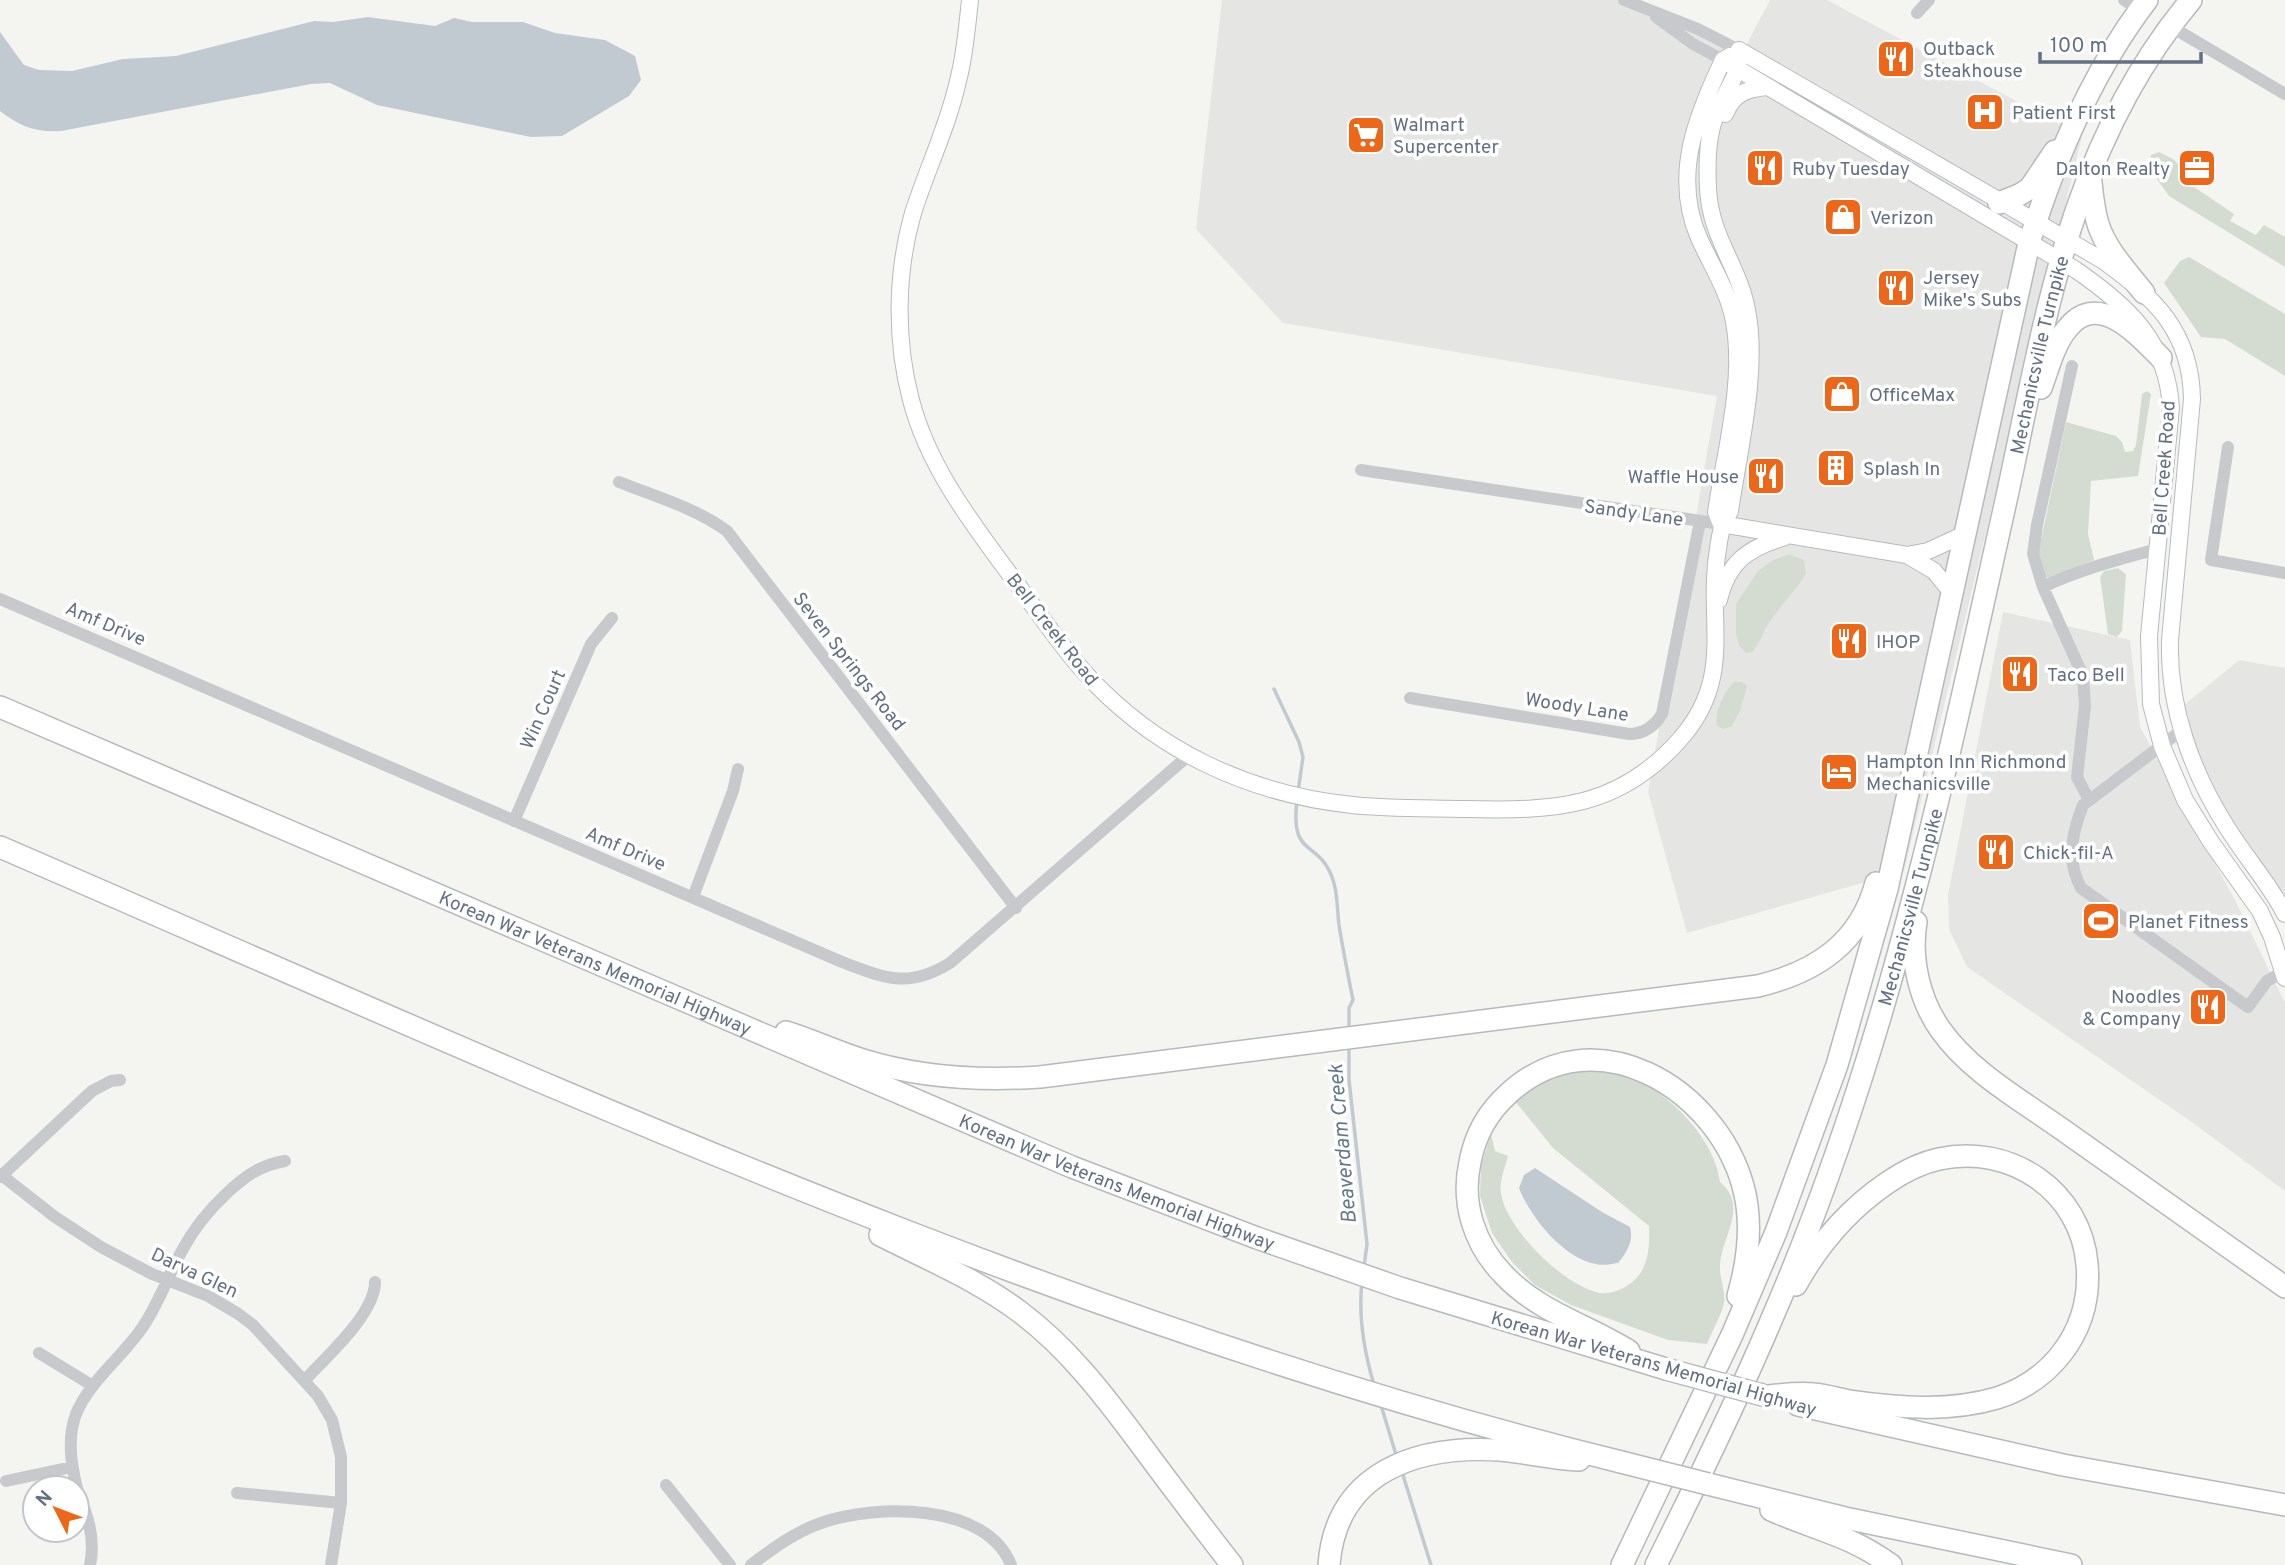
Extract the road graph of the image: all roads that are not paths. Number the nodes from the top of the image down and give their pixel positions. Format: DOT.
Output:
graph roads {
  1 [pos="970,0"];
  2 [pos="1624,0"];
  3 [pos="1929,0"];
  4 [pos="2191,0"];
  5 [pos="2137,3"];
  6 [pos="1650,12"];
  7 [pos="1917,13"];
  8 [pos="2170,26"];
  9 [pos="1739,50"];
  10 [pos="1723,60"];
  11 [pos="1737,70"];
  12 [pos="1767,87"];
  13 [pos="2285,94"];
  14 [pos="2069,133"];
  15 [pos="1709,151"];
  16 [pos="2090,172"];
  17 [pos="1999,203"];
  18 [pos="2036,222"];
  19 [pos="2065,238"];
  20 [pos="2029,243"];
  21 [pos="2060,260"];
  22 [pos="2144,293"];
  23 [pos="2161,358"];
  24 [pos="2072,366"];
  25 [pos="2018,442"];
  26 [pos="2228,447"];
  27 [pos="1361,470"];
  28 [pos="619,482"];
  29 [pos="1700,521"];
  30 [pos="1721,524"];
  31 [pos="1965,534"];
  32 [pos="1790,536"];
  33 [pos="2157,549"];
  34 [pos="1907,555"];
  35 [pos="2285,573"];
  36 [pos="2043,587"];
  37 [pos="1952,593"];
  38 [pos="0,598"];
  39 [pos="1716,615"];
  40 [pos="612,618"];
  41 [pos="1938,658"];
  42 [pos="1410,698"];
  43 [pos="0,707"];
  44 [pos="2182,730"];
  45 [pos="1953,736"];
  46 [pos="2162,746"];
  47 [pos="1188,756"];
  48 [pos="738,769"];
  49 [pos="2089,800"];
  50 [pos="514,821"];
  51 [pos="0,846"];
  52 [pos="693,897"];
  53 [pos="1016,908"];
  54 [pos="2285,914"];
  55 [pos="2284,975"];
  56 [pos="676,998"];
  57 [pos="120,1080"];
  58 [pos="285,1161"];
  59 [pos="1,1175"];
  60 [pos="768,1178"];
  61 [pos="167,1280"];
  62 [pos="375,1282"];
  63 [pos="2285,1287"];
  64 [pos="39,1353"];
  65 [pos="1658,1366"];
  66 [pos="304,1380"];
  67 [pos="93,1386"];
  68 [pos="1792,1398"];
  69 [pos="1700,1405"];
  70 [pos="1729,1414"];
  71 [pos="1677,1451"];
  72 [pos="1708,1460"];
  73 [pos="1618,1461"];
  74 [pos="72,1467"];
  75 [pos="74,1474"];
  76 [pos="6,1481"];
  77 [pos="666,1485"];
  78 [pos="237,1493"];
  79 [pos="1759,1501"];
  80 [pos="341,1503"];
  81 [pos="2285,1505"];
  82 [pos="91,1533"];
  83 [pos="90,1565"];
  84 [pos="331,1565"];
  85 [pos="730,1565"];
  86 [pos="751,1565"];
  87 [pos="1011,1565"];
  88 [pos="1232,1565"];
  89 [pos="1329,1565"];
  90 [pos="1612,1565"];
  91 [pos="1622,1565"];
  92 [pos="1656,1565"];
  93 [pos="1667,1565"];
  94 [pos="1891,1565"];
  95 [pos="2071,1565"];
  1 -- 47 [label="street, Bell Creek Road"];
  2 -- 6 [label="street"];
  3 -- 7 [label="street"];
  4 -- 8 [label="highway, Mechanicsville Turnpike"];
  5 -- 14 [label="highway, Mechanicsville Turnpike"];
  6 -- 9 [label="street"];
  6 -- 10 [label="street"];
  8 -- 13 [label="street"];
  8 -- 16 [label="highway, Mechanicsville Turnpike"];
  9 -- 10 [label="street"];
  9 -- 11 [label="street, Bell Creek Road"];
  9 -- 17 [label="street, Bell Creek Road"];
  10 -- 11 [label="street, Bell Creek Road"];
  10 -- 30 [label="street, Bell Creek Road"];
  11 -- 12 [label="street, Bell Creek Road"];
  11 -- 15 [label="street, Bell Creek Road"];
  12 -- 15 [label="street"];
  12 -- 20 [label="street, Bell Creek Road"];
  14 -- 17 [label="highway"];
  14 -- 18 [label="highway, Mechanicsville Turnpike"];
  15 -- 30 [label="street, Bell Creek Road"];
  16 -- 19 [label="highway, Mechanicsville Turnpike"];
  16 -- 22 [label="highway"];
  17 -- 18 [label="street, Bell Creek Road"];
  18 -- 19 [label="street, Bell Creek Road"];
  18 -- 20 [label="highway, Mechanicsville Turnpike"];
  19 -- 21 [label="highway, Mechanicsville Turnpike"];
  19 -- 22 [label="street, Bell Creek Road"];
  20 -- 21 [label="street, Bell Creek Road"];
  20 -- 31 [label="highway, Mechanicsville Turnpike"];
  21 -- 23 [label="street, Bell Creek Road"];
  21 -- 25 [label="highway, Mechanicsville Turnpike"];
  22 -- 44 [label="street, Bell Creek Road"];
  23 -- 25 [label="highway"];
  23 -- 33 [label="street, Bell Creek Road"];
  24 -- 36 [label="street"];
  25 -- 45 [label="highway, Mechanicsville Turnpike"];
  26 -- 35 [label="street"];
  27 -- 29 [label="street, Sandy Lane"];
  28 -- 53 [label="street, Seven Springs Road"];
  29 -- 30 [label="street, Sandy Lane"];
  29 -- 42 [label="street, Woody Lane"];
  30 -- 32 [label="street, Sandy Lane"];
  30 -- 39 [label="street, Bell Creek Road"];
  31 -- 34 [label="street, Sandy Lane"];
  31 -- 37 [label="highway, Mechanicsville Turnpike"];
  32 -- 34 [label="street, Sandy Lane"];
  32 -- 39 [label="street"];
  33 -- 36 [label="street"];
  33 -- 46 [label="street, Bell Creek Road"];
  34 -- 37 [label="street, Sandy Lane"];
  36 -- 49 [label="street"];
  37 -- 41 [label="highway, Mechanicsville Turnpike"];
  38 -- 50 [label="street, Amf Drive"];
  39 -- 47 [label="street, Bell Creek Road"];
  40 -- 50 [label="street, Win Court"];
  41 -- 56 [label="highway"];
  41 -- 69 [label="highway, Mechanicsville Turnpike"];
  43 -- 56 [label="highway, Korean War Veterans Memorial Highway"];
  44 -- 46 [label="street"];
  44 -- 54 [label="street, Bell Creek Road"];
  45 -- 63 [label="highway"];
  45 -- 70 [label="highway, Mechanicsville Turnpike"];
  46 -- 49 [label="street"];
  46 -- 55 [label="street, Bell Creek Road"];
  47 -- 53 [label="street, Amf Drive"];
  48 -- 52 [label="street"];
  49 -- 55 [label="street"];
  50 -- 52 [label="street, Amf Drive"];
  51 -- 60 [label="highway"];
  52 -- 53 [label="street, Amf Drive"];
  56 -- 65 [label="highway, Korean War Veterans Memorial Highway"];
  57 -- 59 [label="street"];
  58 -- 61 [label="street"];
  59 -- 61 [label="street, Darva Glen"];
  60 -- 73 [label="highway"];
  60 -- 88 [label="highway"];
  61 -- 66 [label="street, Darva Glen"];
  61 -- 67 [label="street"];
  62 -- 66 [label="street"];
  64 -- 67 [label="street"];
  65 -- 68 [label="highway, Korean War Veterans Memorial Highway, bridge"];
  65 -- 69 [label="highway"];
  66 -- 80 [label="street, Darva Glen"];
  67 -- 74 [label="street"];
  68 -- 70 [label="highway"];
  68 -- 81 [label="highway, Korean War Veterans Memorial Highway"];
  69 -- 71 [label="highway, Mechanicsville Turnpike"];
  70 -- 72 [label="highway, Mechanicsville Turnpike"];
  71 -- 90 [label="highway"];
  71 -- 91 [label="highway, Mechanicsville Turnpike"];
  72 -- 92 [label="highway, Mechanicsville Turnpike"];
  72 -- 93 [label="highway"];
  73 -- 79 [label="highway, bridge"];
  73 -- 89 [label="highway"];
  74 -- 75 [label="street"];
  74 -- 76 [label="street"];
  77 -- 85 [label="street"];
  78 -- 80 [label="street"];
  79 -- 94 [label="highway"];
  79 -- 95 [label="highway"];
  80 -- 84 [label="street, Darva Glen"];
  82 -- 83 [label="street"];
  86 -- 87 [label="street"];
}
